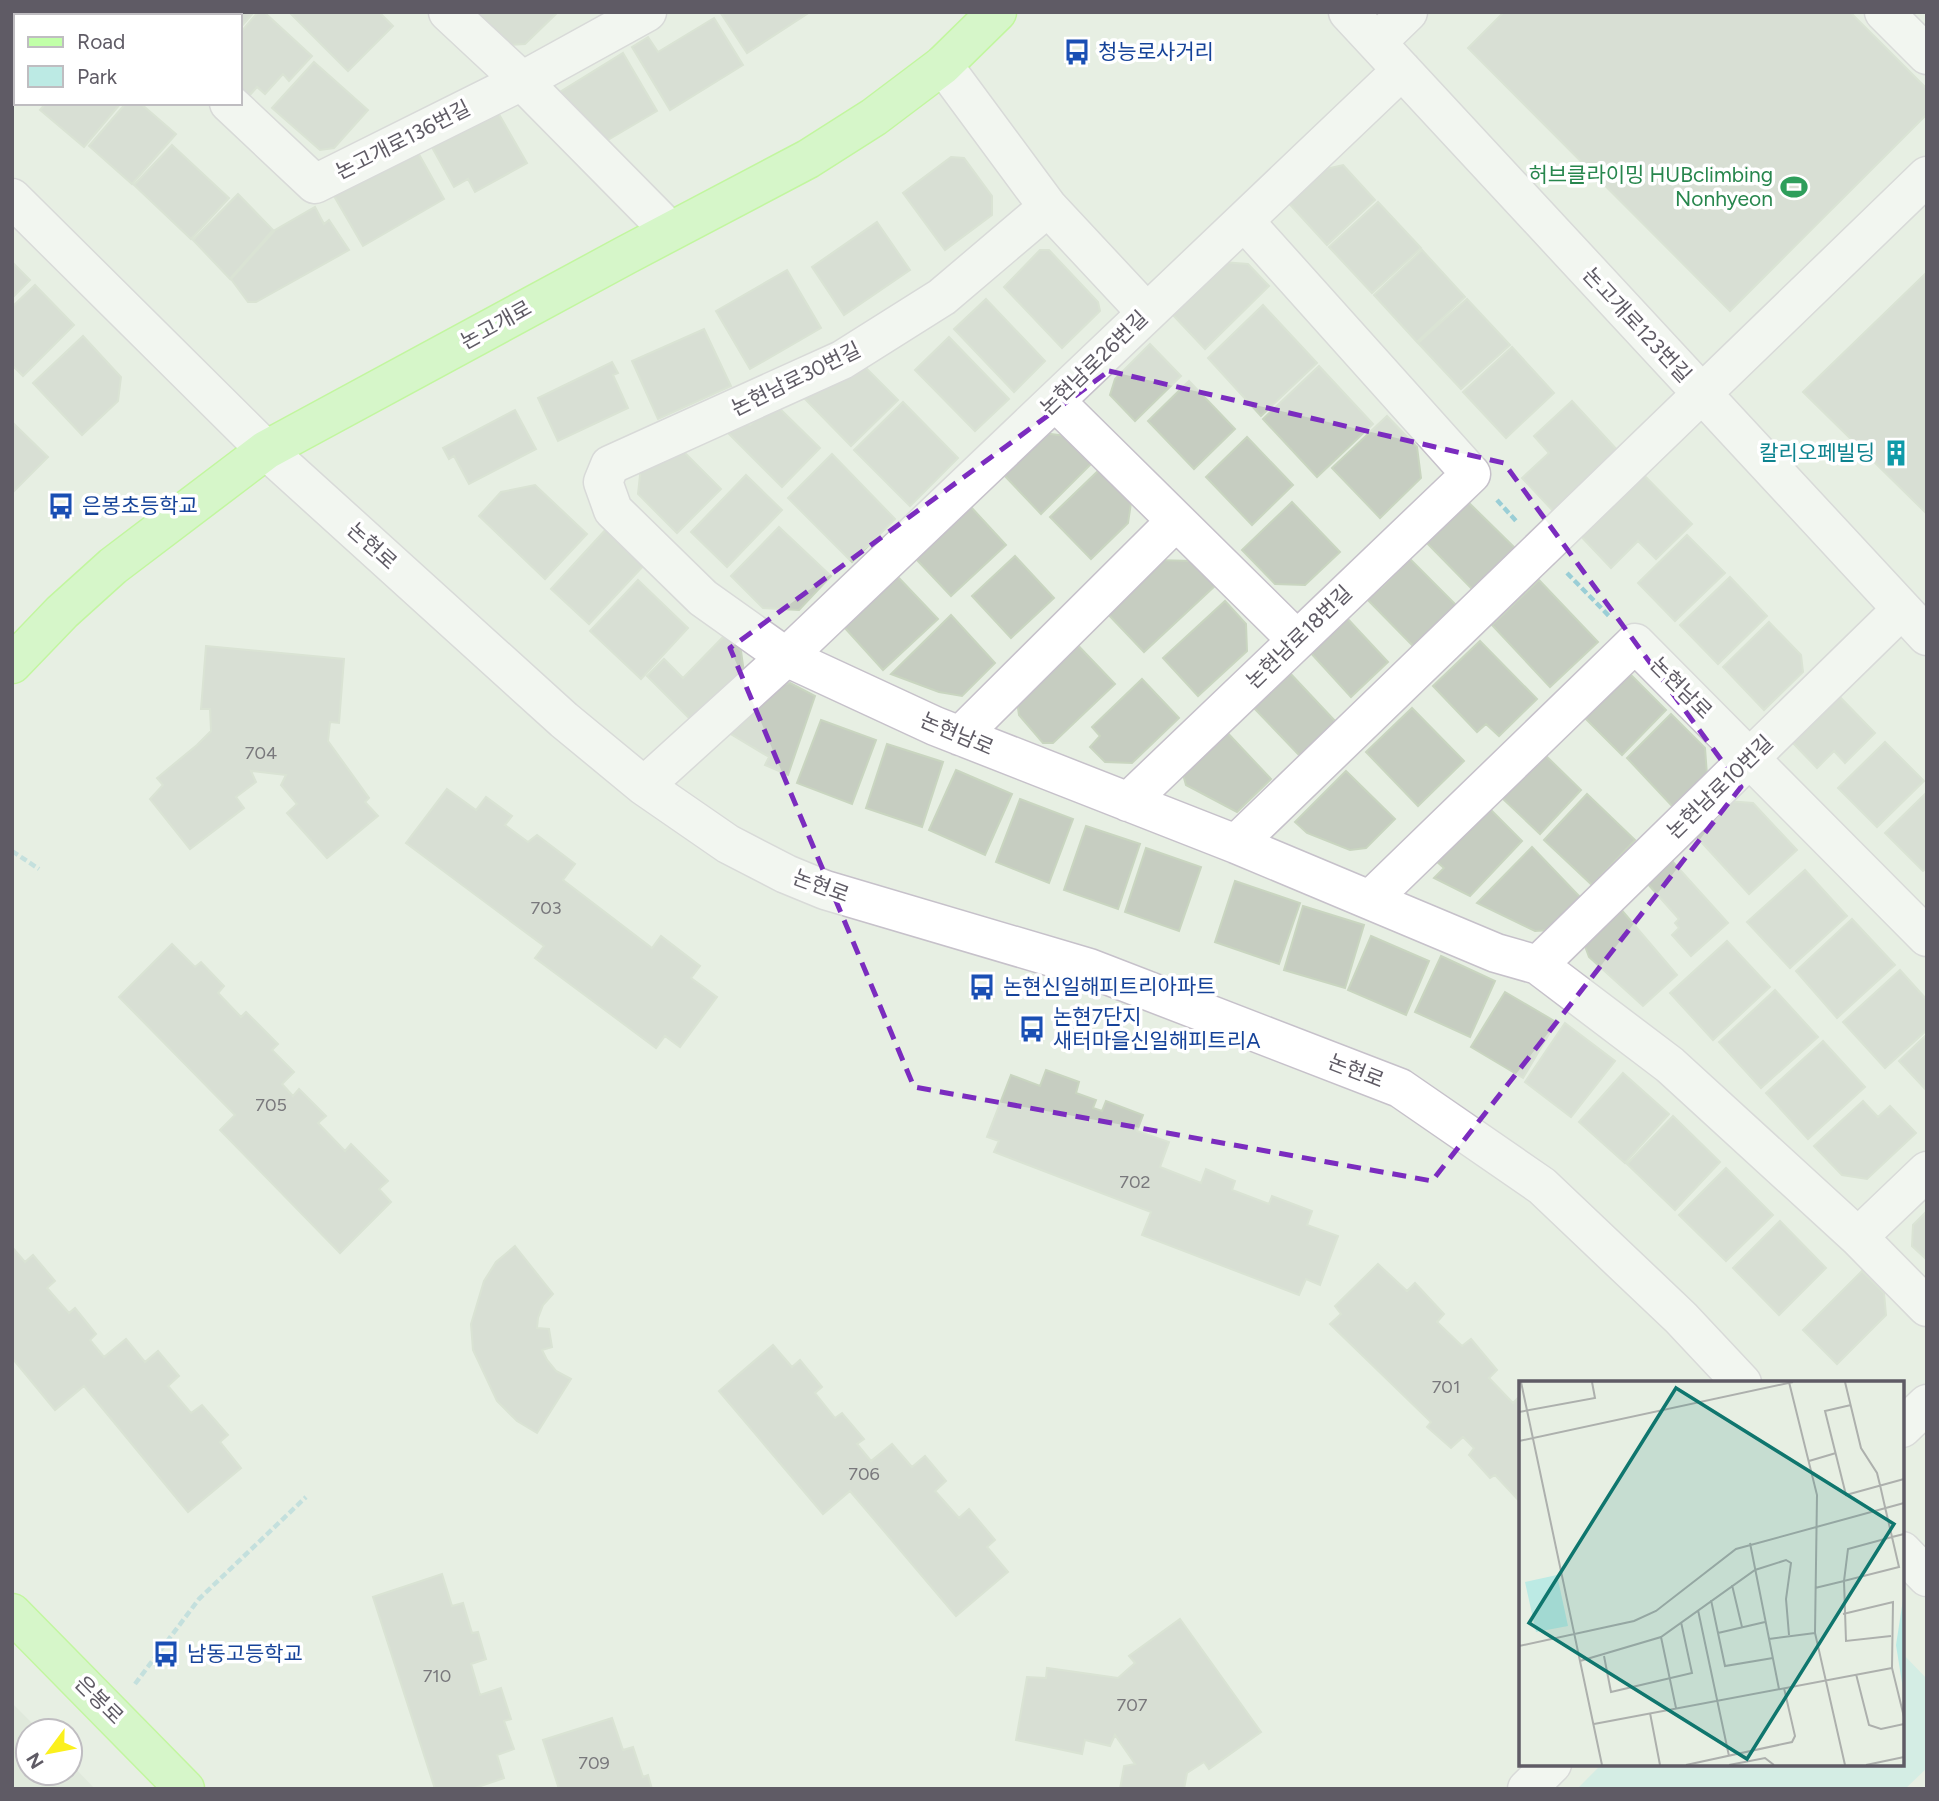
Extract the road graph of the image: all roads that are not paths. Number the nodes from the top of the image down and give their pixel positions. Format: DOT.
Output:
graph roads {
  1 [pos="448,12"];
  2 [pos="647,12"];
  3 [pos="997,12"];
  4 [pos="1348,12"];
  5 [pos="1408,12"];
  6 [pos="1884,12"];
  7 [pos="1377,43"];
  8 [pos="1927,55"];
  9 [pos="943,65"];
  10 [pos="1402,70"];
  11 [pos="522,81"];
  12 [pos="231,105"];
  13 [pos="1927,176"];
  14 [pos="12,198"];
  15 [pos="1048,207"];
  16 [pos="1245,222"];
  17 [pos="670,231"];
  18 [pos="1146,312"];
  19 [pos="1702,395"];
  20 [pos="1055,401"];
  21 [pos="266,450"];
  22 [pos="603,482"];
  23 [pos="1176,521"];
  24 [pos="1914,622"];
  25 [pos="1296,639"];
  26 [pos="786,657"];
  27 [pos="12,664"];
  28 [pos="960,736"];
  29 [pos="1750,757"];
  30 [pos="645,786"];
  31 [pos="1128,802"];
  32 [pos="1236,844"];
  33 [pos="1370,900"];
  34 [pos="1927,937"];
  35 [pos="1538,965"];
  36 [pos="1927,1171"];
  37 [pos="1858,1237"];
  38 [pos="1927,1307"];
  39 [pos="1740,1381"];
  40 [pos="1927,1404"];
  41 [pos="1904,1426"];
  42 [pos="1904,1553"];
  43 [pos="1927,1577"];
  44 [pos="12,1613"];
  45 [pos="1550,1766"];
  46 [pos="185,1789"];
  47 [pos="1527,1789"];
  1 -- 11 [label="street"];
  2 -- 11 [label="street, 논고개로136번길"];
  3 -- 9 [label="main road, 논고개로"];
  4 -- 7 [label="street, 논고개로123번길"];
  5 -- 7 [label="street"];
  6 -- 8 [label="street"];
  7 -- 10 [label="street, 논고개로123번길"];
  9 -- 15 [label="street"];
  9 -- 17 [label="main road, 논고개로"];
  10 -- 16 [label="street, 논현남로26번길"];
  10 -- 19 [label="street, 논고개로123번길"];
  11 -- 12 [label="street, 논고개로136번길"];
  11 -- 17 [label="street"];
  13 -- 19 [label="street"];
  14 -- 21 [label="street, 논현로"];
  15 -- 18 [label="street"];
  15 -- 22 [label="street, 논현남로30번길"];
  16 -- 18 [label="street, 논현남로26번길"];
  16 -- 25 [label="street, 논현남로18번길"];
  17 -- 21 [label="main road, 논고개로"];
  18 -- 20 [label="street, 논현남로26번길"];
  19 -- 24 [label="street, 논고개로123번길"];
  19 -- 32 [label="street"];
  20 -- 23 [label="street"];
  20 -- 26 [label="street, 논현남로26번길"];
  21 -- 27 [label="main road, 논고개로"];
  21 -- 30 [label="street, 논현로"];
  22 -- 26 [label="street, 논현남로"];
  23 -- 25 [label="street"];
  23 -- 28 [label="street"];
  24 -- 29 [label="street, 논현남로10번길"];
  25 -- 31 [label="street, 논현남로18번길"];
  26 -- 28 [label="street, 논현남로"];
  26 -- 30 [label="street, 논현남로26번길"];
  28 -- 31 [label="street, 논현남로"];
  29 -- 33 [label="street, 논현남로"];
  29 -- 34 [label="street, 논현남로"];
  29 -- 35 [label="street, 논현남로10번길"];
  30 -- 39 [label="street, 논현로"];
  31 -- 32 [label="street, 논현남로"];
  32 -- 33 [label="street, 논현남로"];
  33 -- 35 [label="street, 논현남로"];
  35 -- 37 [label="street, 논현남로"];
  36 -- 37 [label="street"];
  37 -- 38 [label="street, 논현남로"];
  40 -- 41 [label="street"];
  42 -- 43 [label="street"];
  44 -- 46 [label="main road, 은봉로"];
  45 -- 47 [label="street"];
}
